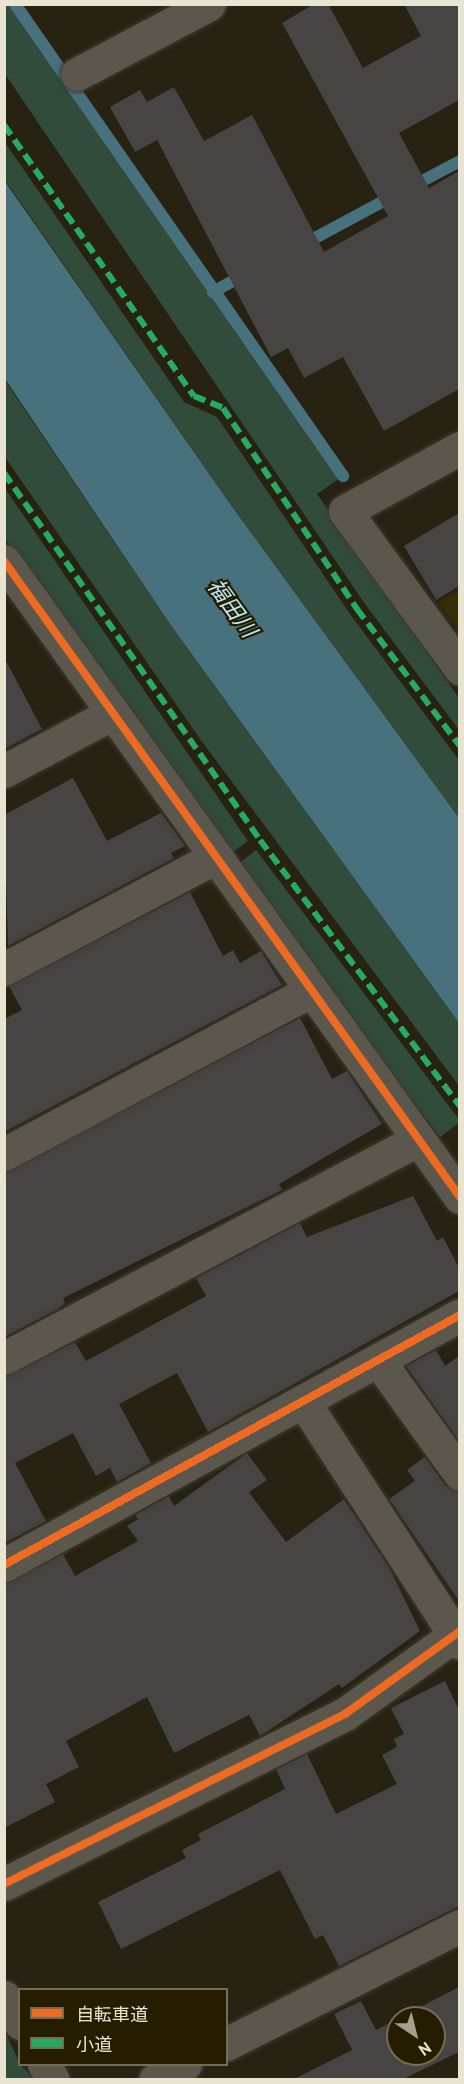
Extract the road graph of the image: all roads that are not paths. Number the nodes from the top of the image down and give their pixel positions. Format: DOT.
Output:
graph roads {
  1 [pos="209,4"];
  2 [pos="77,74"];
  3 [pos="459,448"];
  4 [pos="7,570"];
  5 [pos="459,668"];
  6 [pos="113,713"];
  7 [pos="4,771"];
  8 [pos="214,858"];
  9 [pos="4,969"];
  10 [pos="309,992"];
  11 [pos="418,1140"];
  12 [pos="4,1154"];
  13 [pos="459,1197"];
  14 [pos="459,1315"];
  15 [pos="4,1358"];
  16 [pos="378,1360"];
  17 [pos="303,1401"];
  18 [pos="459,1473"];
  19 [pos="4,1565"];
  20 [pos="458,1637"];
  21 [pos="4,1884"];
  22 [pos="459,1926"];
  23 [pos="4,1998"];
  24 [pos="18,2020"];
  25 [pos="228,2043"];
  26 [pos="45,2066"];
  27 [pos="181,2066"];
  28 [pos="53,2079"];
  29 [pos="155,2079"];
  1 -- 2 [label="street"];
  3 -- 5 [label="street"];
  4 -- 6 [label="street"];
  6 -- 7 [label="street"];
  6 -- 8 [label="street"];
  8 -- 9 [label="street"];
  8 -- 10 [label="street"];
  10 -- 11 [label="street"];
  10 -- 12 [label="street"];
  11 -- 13 [label="street"];
  11 -- 15 [label="street"];
  14 -- 16 [label="street"];
  16 -- 17 [label="street"];
  16 -- 18 [label="street"];
  17 -- 19 [label="street"];
  17 -- 20 [label="street"];
  20 -- 21 [label="street"];
  22 -- 25 [label="street"];
  23 -- 24 [label="street"];
  26 -- 28 [label="street"];
  27 -- 29 [label="street"];
}
